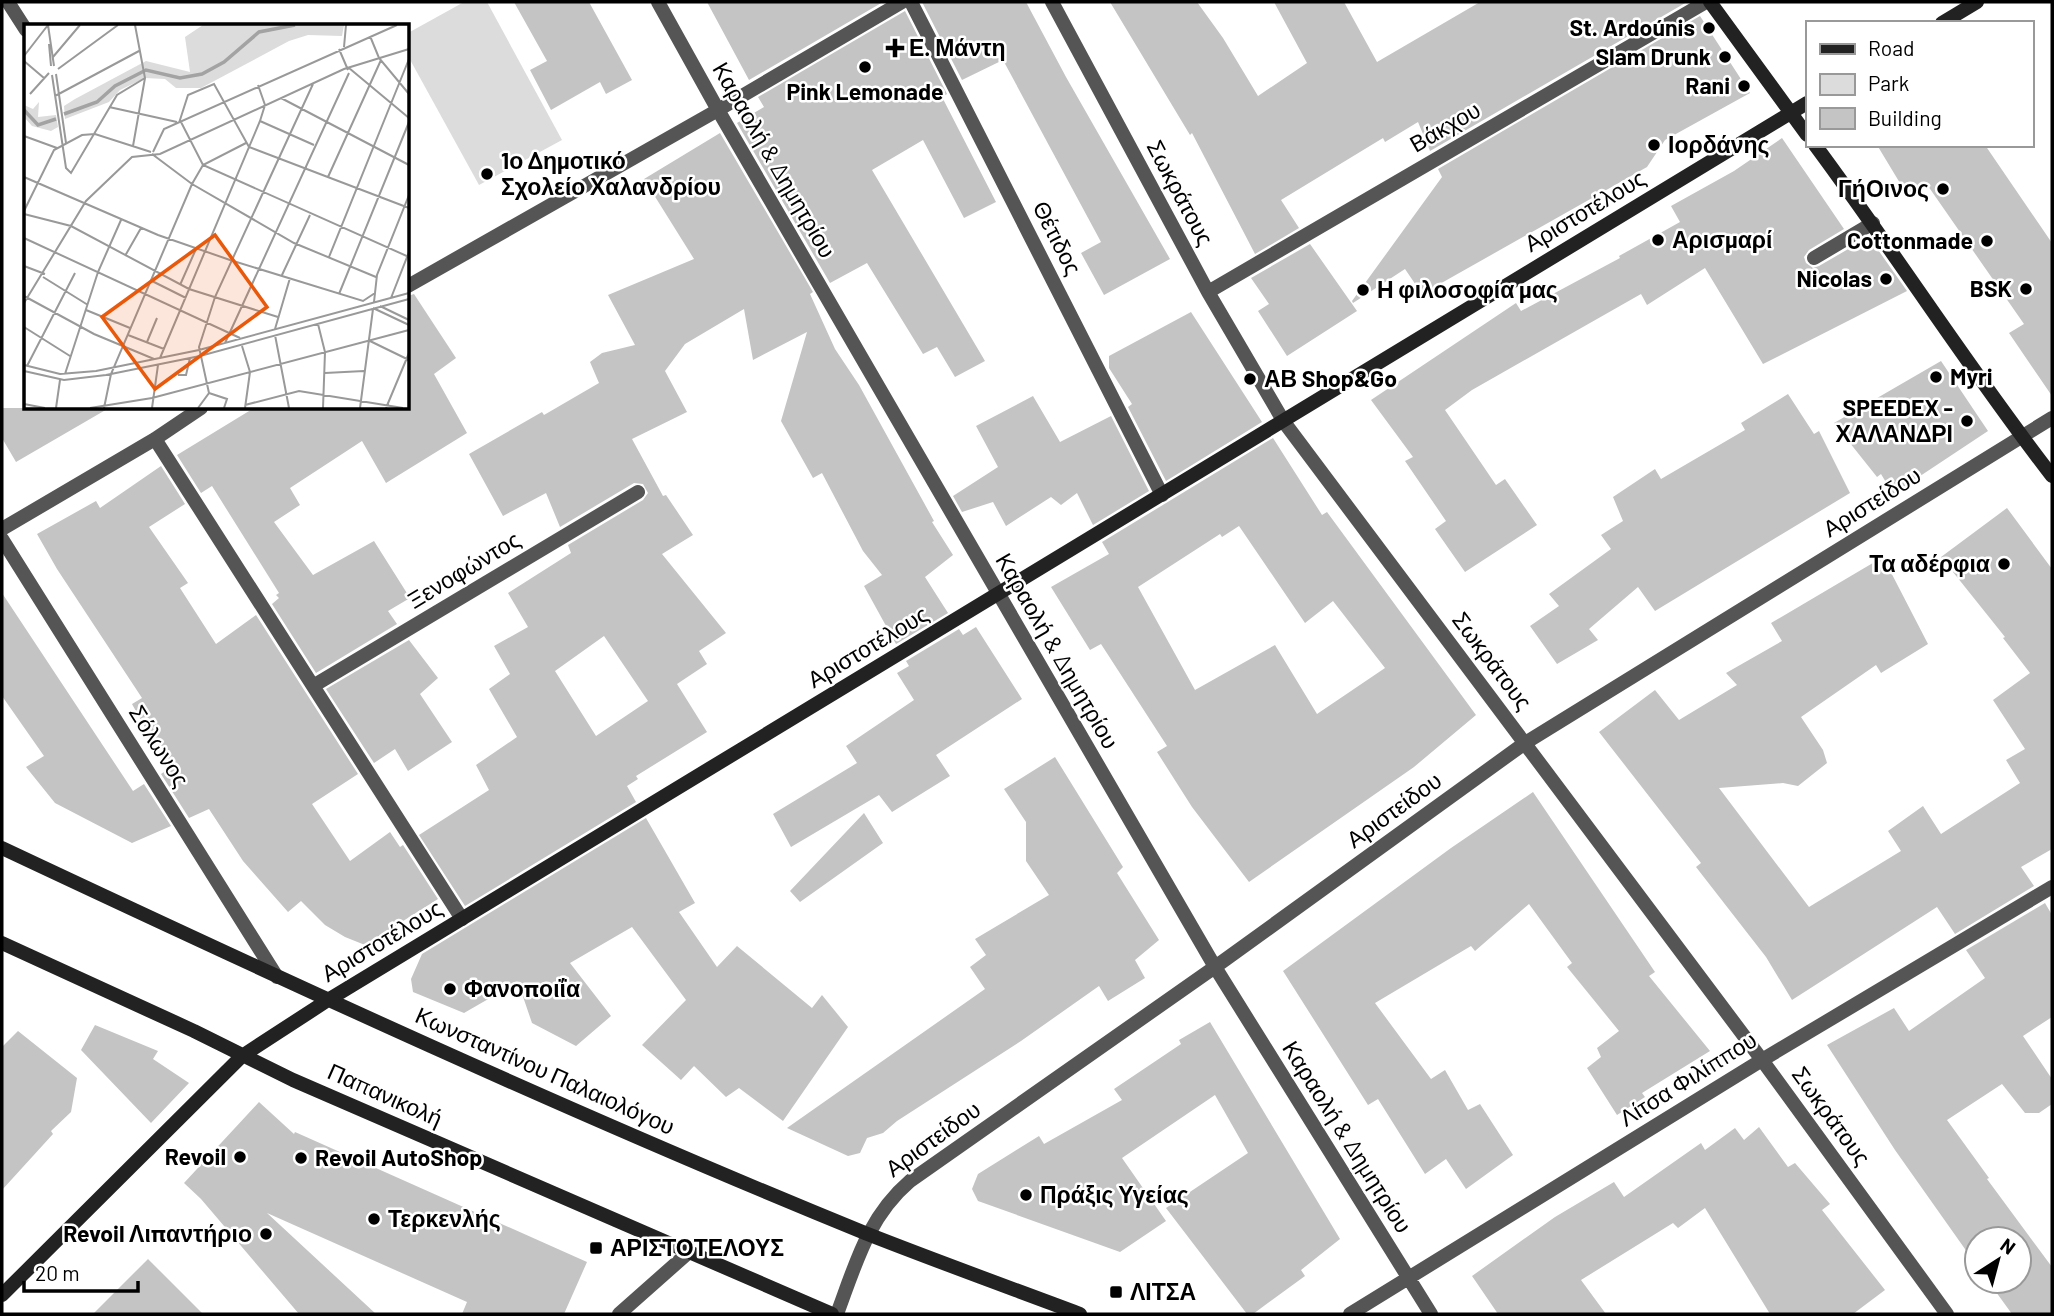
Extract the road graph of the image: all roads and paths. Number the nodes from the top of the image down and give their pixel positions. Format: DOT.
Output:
graph roads {
  1 [pos="8,2"];
  2 [pos="658,2"];
  3 [pos="902,2"];
  4 [pos="911,2"];
  5 [pos="1052,2"];
  6 [pos="1708,2"];
  7 [pos="1977,2"];
  8 [pos="1945,21"];
  9 [pos="24,27"];
  10 [pos="1806,104"];
  11 [pos="718,110"];
  12 [pos="1790,113"];
  13 [pos="1806,134"];
  14 [pos="1816,147"];
  15 [pos="1873,223"];
  16 [pos="1814,258"];
  17 [pos="410,285"];
  18 [pos="1208,292"];
  19 [pos="198,410"];
  20 [pos="2052,418"];
  21 [pos="1284,422"];
  22 [pos="2021,436"];
  23 [pos="155,439"];
  24 [pos="2052,476"];
  25 [pos="638,492"];
  26 [pos="1162,495"];
  27 [pos="2,528"];
  28 [pos="2,539"];
  29 [pos="998,595"];
  30 [pos="313,686"];
  31 [pos="1525,743"];
  32 [pos="2,848"];
  33 [pos="2052,887"];
  34 [pos="462,919"];
  35 [pos="2,943"];
  36 [pos="1214,967"];
  37 [pos="277,977"];
  38 [pos="328,1000"];
  39 [pos="242,1056"];
  40 [pos="1762,1060"];
  41 [pos="867,1234"];
  42 [pos="689,1252"];
  43 [pos="1408,1279"];
  44 [pos="2,1295"];
  45 [pos="619,1314"];
  46 [pos="834,1314"];
  47 [pos="1080,1314"];
  48 [pos="1350,1314"];
  49 [pos="1431,1314"];
  50 [pos="1947,1314"];
  1 -- 9 [label="street"];
  2 -- 11 [label="street, Καραολή & Δημητρίου"];
  3 -- 11 [label="street"];
  4 -- 26 [label="street, Θέτιδος"];
  5 -- 18 [label="street, Σωκράτους"];
  6 -- 12 [label="street"];
  6 -- 18 [label="street, Βάκχου"];
  7 -- 8 [label="street"];
  10 -- 12 [label="street, Αριστοτέλους"];
  11 -- 17 [label="street"];
  11 -- 29 [label="street, Καραολή & Δημητρίου"];
  12 -- 13 [label="street"];
  12 -- 21 [label="street, Αριστοτέλους"];
  14 -- 15 [label="street"];
  15 -- 16 [label="street"];
  15 -- 22 [label="street"];
  18 -- 21 [label="street, Σωκράτους"];
  19 -- 23 [label="street"];
  20 -- 22 [label="street, Αριστείδου"];
  21 -- 26 [label="street, Αριστοτέλους"];
  21 -- 31 [label="street, Σωκράτους"];
  22 -- 24 [label="street"];
  22 -- 31 [label="street, Αριστείδου"];
  23 -- 27 [label="street"];
  23 -- 30 [label="street"];
  25 -- 30 [label="street, Ξενοφώντος"];
  26 -- 29 [label="street, Αριστοτέλους"];
  28 -- 37 [label="street, Σόλωνος"];
  29 -- 34 [label="street, Αριστοτέλους"];
  29 -- 36 [label="street, Καραολή & Δημητρίου"];
  30 -- 34 [label="street"];
  31 -- 36 [label="street, Αριστείδου"];
  31 -- 40 [label="street, Σωκράτους"];
  32 -- 37 [label="street, Κωνσταντίνου Παλαιολόγου"];
  33 -- 40 [label="street, Λίτσα Φιλίππου"];
  34 -- 38 [label="street, Αριστοτέλους"];
  35 -- 39 [label="street, Παπανικολή"];
  36 -- 41 [label="street, Αριστείδου"];
  36 -- 43 [label="street, Καραολή & Δημητρίου"];
  37 -- 38 [label="street, Κωνσταντίνου Παλαιολόγου"];
  38 -- 39 [label="street, Αριστοτέλους"];
  38 -- 41 [label="street, Κωνσταντίνου Παλαιολόγου"];
  39 -- 42 [label="street, Παπανικολή"];
  39 -- 44 [label="street, Αριστοτέλους"];
  40 -- 43 [label="street, Λίτσα Φιλίππου"];
  40 -- 50 [label="street, Σωκράτους"];
  41 -- 46 [label="street, Αριστείδου"];
  41 -- 47 [label="street, Κωνσταντίνου Παλαιολόγου"];
  42 -- 45 [label="street"];
  42 -- 46 [label="street, Παπανικολή"];
  43 -- 48 [label="street, Λίτσα Φιλίππου"];
  43 -- 49 [label="street, Καραολή & Δημητρίου"];
}
